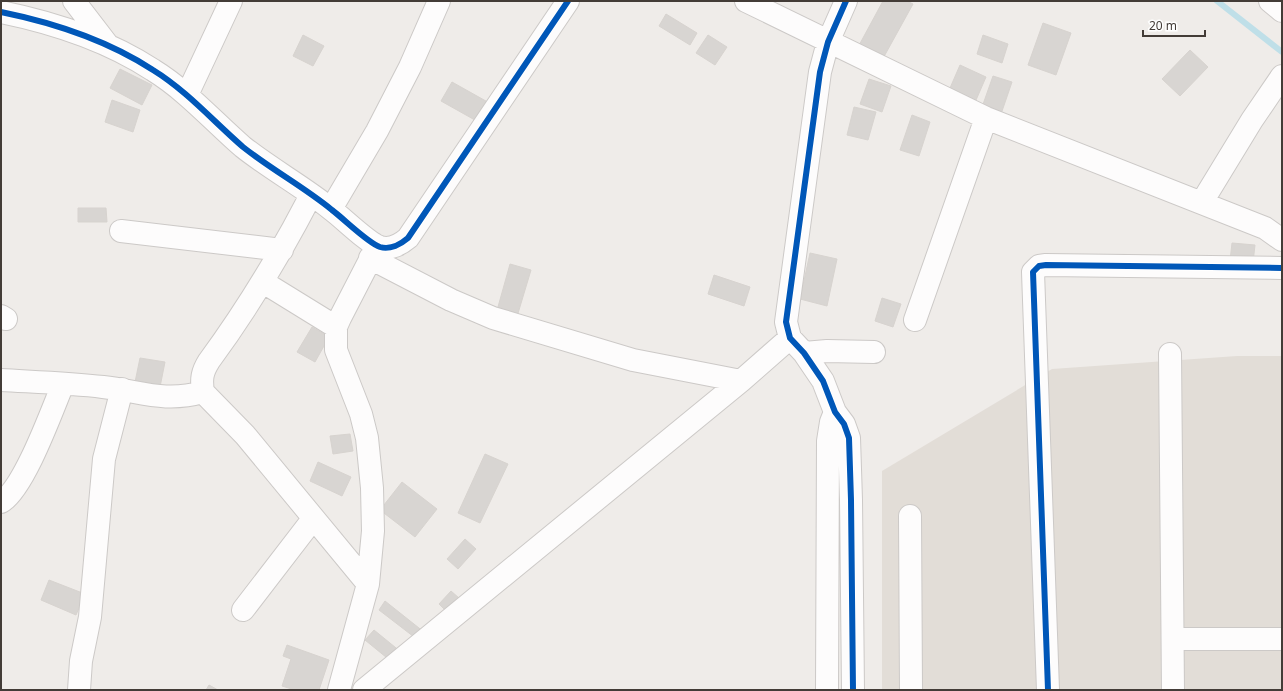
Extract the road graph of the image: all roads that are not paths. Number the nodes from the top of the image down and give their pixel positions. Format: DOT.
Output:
graph roads {
  1 [pos="74,1"];
  2 [pos="231,1"];
  3 [pos="439,1"];
  4 [pos="568,1"];
  5 [pos="746,1"];
  6 [pos="846,1"];
  7 [pos="1270,1"];
  8 [pos="1282,11"];
  9 [pos="1,12"];
  10 [pos="828,42"];
  11 [pos="106,44"];
  12 [pos="1282,76"];
  13 [pos="187,95"];
  14 [pos="986,118"];
  15 [pos="311,195"];
  16 [pos="1202,202"];
  17 [pos="331,209"];
  18 [pos="121,231"];
  19 [pos="1282,240"];
  20 [pos="282,250"];
  21 [pos="372,251"];
  22 [pos="1282,268"];
  23 [pos="263,282"];
  24 [pos="915,320"];
  25 [pos="336,327"];
  26 [pos="797,345"];
  27 [pos="874,352"];
  28 [pos="1170,354"];
  29 [pos="1,380"];
  30 [pos="741,381"];
  31 [pos="62,384"];
  32 [pos="122,389"];
  33 [pos="203,392"];
  34 [pos="835,412"];
  35 [pos="1,502"];
  36 [pos="910,516"];
  37 [pos="312,519"];
  38 [pos="368,584"];
  39 [pos="243,610"];
  40 [pos="1173,639"];
  41 [pos="1282,639"];
  42 [pos="79,690"];
  43 [pos="339,690"];
  44 [pos="364,690"];
  45 [pos="827,690"];
  46 [pos="853,690"];
  47 [pos="911,690"];
  48 [pos="1048,690"];
  49 [pos="1173,690"];
  1 -- 11 [label="street"];
  2 -- 13 [label="street"];
  3 -- 17 [label="street"];
  4 -- 21 [label="street"];
  5 -- 10 [label="street"];
  6 -- 10 [label="street"];
  7 -- 8 [label="street"];
  9 -- 11 [label="street"];
  10 -- 14 [label="street"];
  10 -- 26 [label="street"];
  11 -- 13 [label="street"];
  12 -- 16 [label="street"];
  13 -- 15 [label="street"];
  14 -- 16 [label="street"];
  14 -- 24 [label="street"];
  15 -- 17 [label="street"];
  15 -- 20 [label="street"];
  16 -- 19 [label="street"];
  17 -- 21 [label="street"];
  18 -- 20 [label="street"];
  20 -- 23 [label="street"];
  21 -- 25 [label="street"];
  21 -- 30 [label="street"];
  22 -- 48 [label="street"];
  23 -- 25 [label="street"];
  23 -- 33 [label="street"];
  25 -- 38 [label="street"];
  26 -- 27 [label="street"];
  26 -- 30 [label="street"];
  26 -- 34 [label="street"];
  28 -- 40 [label="street"];
  29 -- 31 [label="street"];
  30 -- 44 [label="street"];
  31 -- 32 [label="street"];
  31 -- 35 [label="street"];
  32 -- 33 [label="street"];
  32 -- 42 [label="street"];
  33 -- 37 [label="street"];
  34 -- 45 [label="street"];
  34 -- 46 [label="street"];
  36 -- 47 [label="street"];
  37 -- 38 [label="street"];
  37 -- 39 [label="street"];
  38 -- 43 [label="street"];
  40 -- 41 [label="street"];
  40 -- 49 [label="street"];
}
